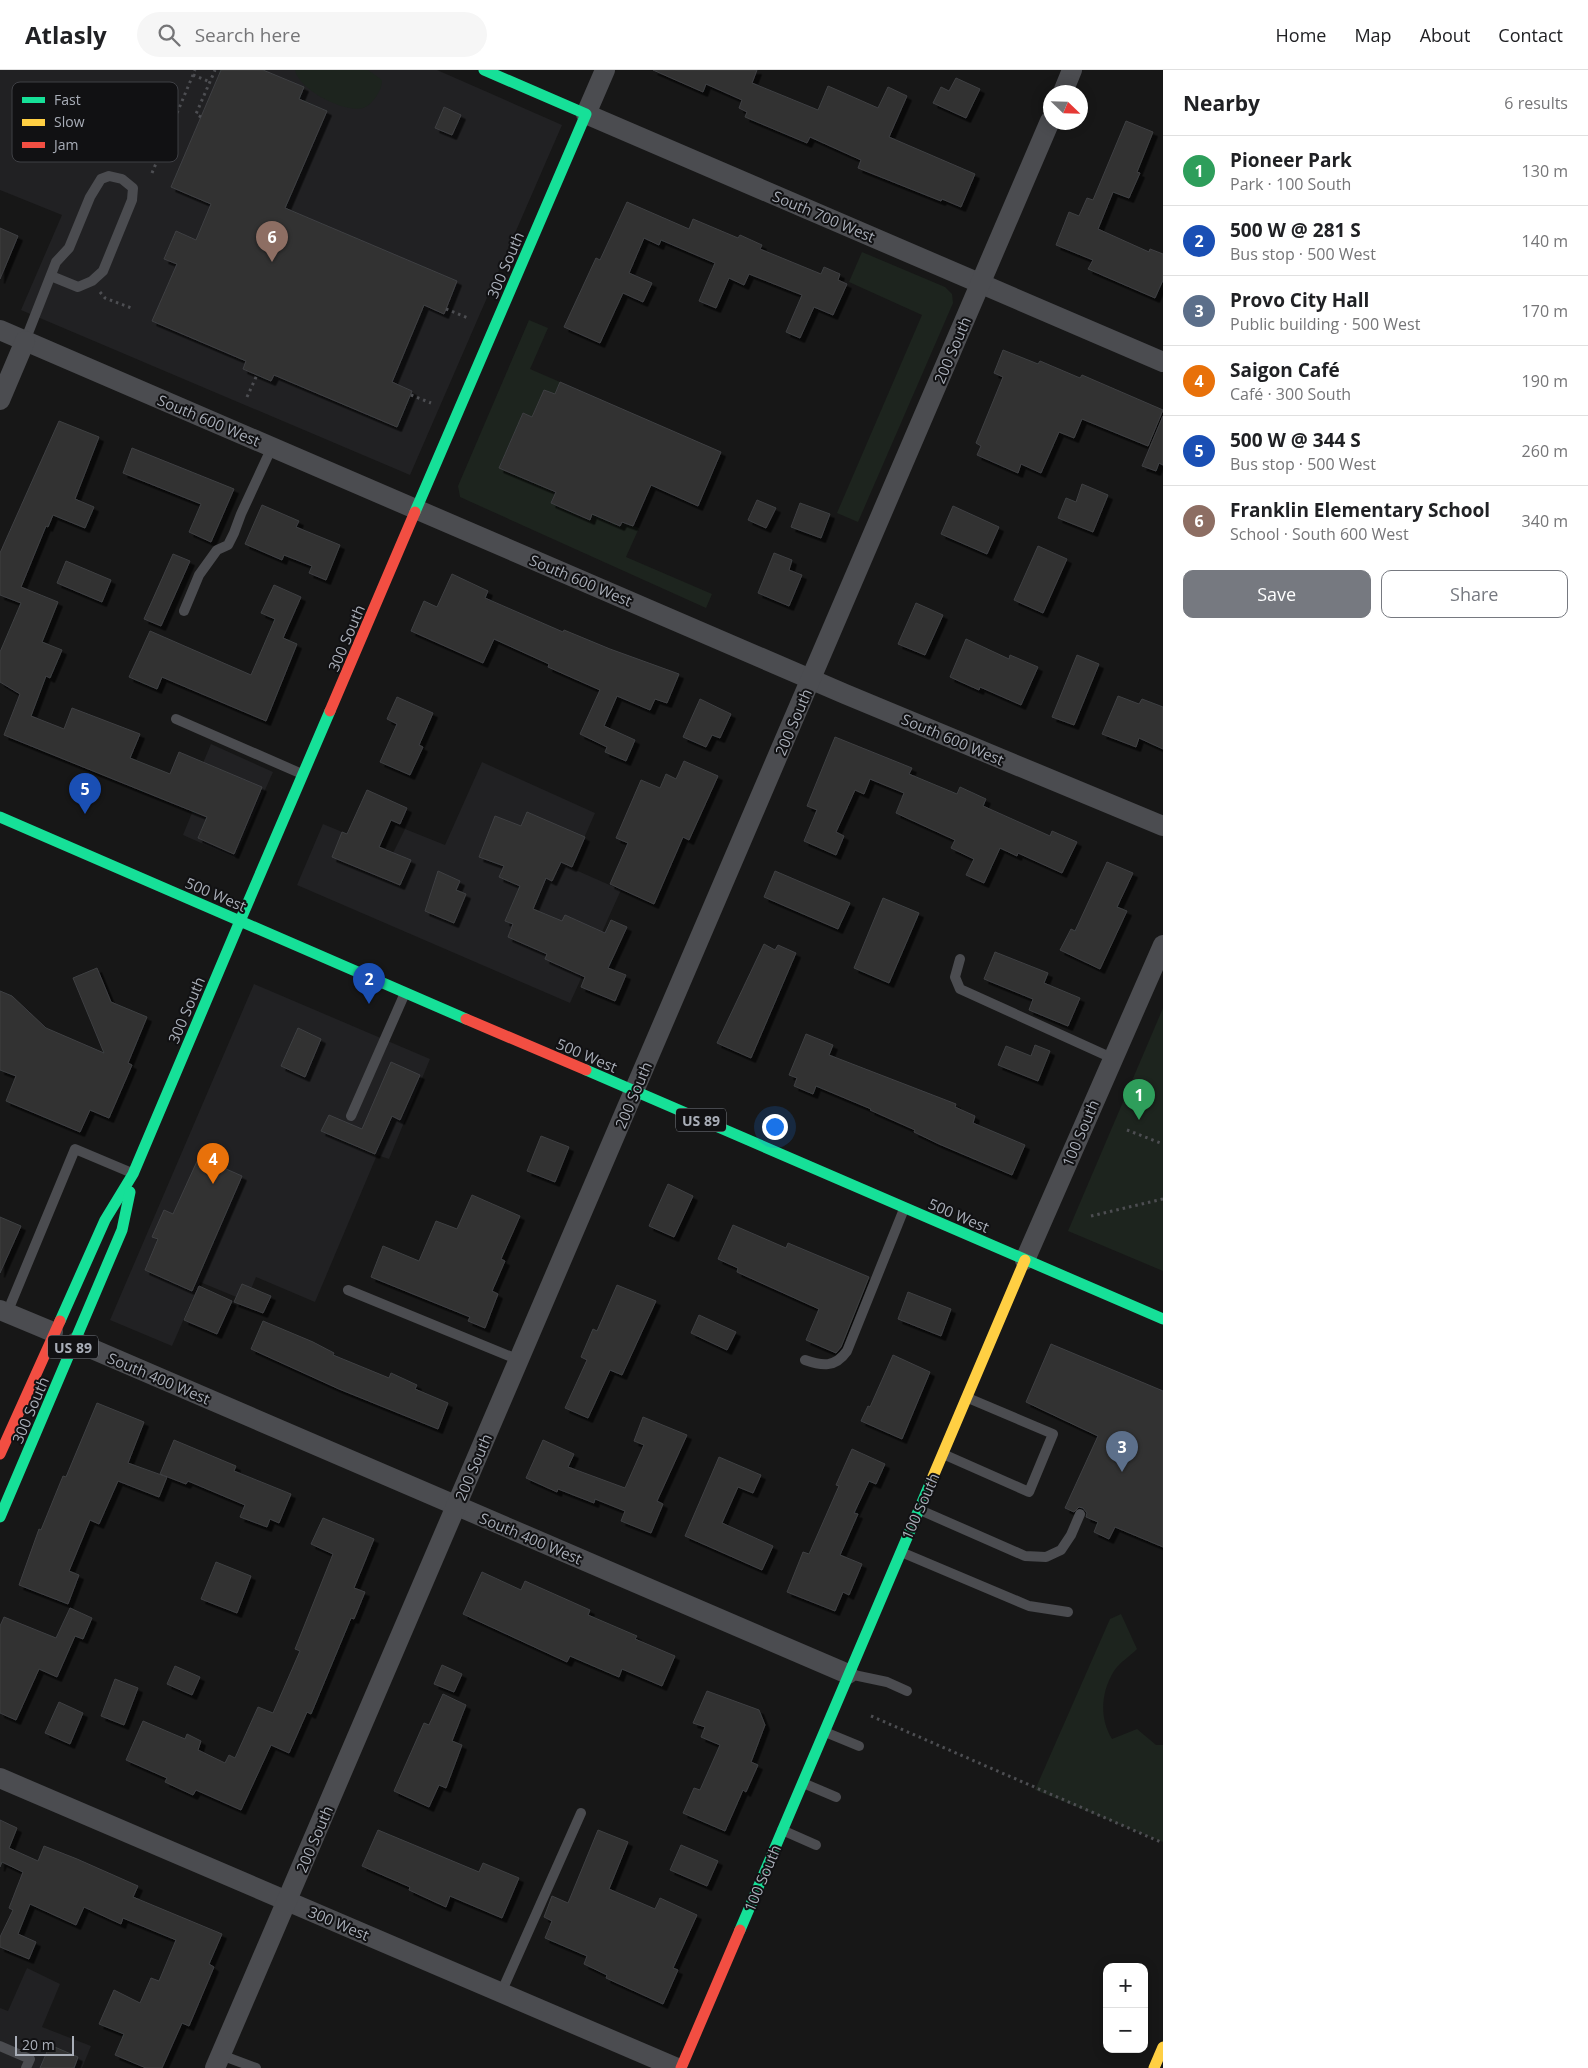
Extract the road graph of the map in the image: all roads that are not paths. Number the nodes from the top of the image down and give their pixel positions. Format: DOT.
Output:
graph roads {
  1 [pos="484,70"];
  2 [pos="605,70"];
  3 [pos="1072,70"];
  4 [pos="1066,85"];
  5 [pos="586,114"];
  6 [pos="1046,130"];
  7 [pos="51,276"];
  8 [pos="980,283"];
  9 [pos="0,330"];
  10 [pos="25,341"];
  11 [pos="1163,362"];
  12 [pos="0,400"];
  13 [pos="272,448"];
  14 [pos="417,510"];
  15 [pos="184,611"];
  16 [pos="811,679"];
  17 [pos="176,719"];
  18 [pos="303,775"];
  19 [pos="0,817"];
  20 [pos="1163,826"];
  21 [pos="240,921"];
  22 [pos="1163,945"];
  23 [pos="960,959"];
  24 [pos="405,992"];
  25 [pos="1112,1058"];
  26 [pos="634,1092"];
  27 [pos="351,1116"];
  28 [pos="133,1174"];
  29 [pos="905,1208"];
  30 [pos="1025,1260"];
  31 [pos="348,1290"];
  32 [pos="4,1311"];
  33 [pos="1163,1320"];
  34 [pos="53,1332"];
  35 [pos="76,1342"];
  36 [pos="519,1360"];
  37 [pos="805,1360"];
  38 [pos="967,1397"];
  39 [pos="0,1454"];
  40 [pos="943,1454"];
  41 [pos="456,1506"];
  42 [pos="919,1509"];
  43 [pos="1080,1514"];
  44 [pos="0,1517"];
  45 [pos="901,1552"];
  46 [pos="1068,1612"];
  47 [pos="848,1674"];
  48 [pos="907,1690"];
  49 [pos="824,1731"];
  50 [pos="858,1746"];
  51 [pos="0,1778"];
  52 [pos="802,1783"];
  53 [pos="836,1797"];
  54 [pos="581,1813"];
  55 [pos="782,1830"];
  56 [pos="816,1845"];
  57 [pos="287,1901"];
  58 [pos="501,1993"];
  59 [pos="0,2046"];
  60 [pos="1163,2047"];
  61 [pos="218,2061"];
  62 [pos="26,2068"];
  63 [pos="256,2068"];
  64 [pos="677,2068"];
  65 [pos="681,2068"];
  66 [pos="1154,2068"];
  1 -- 5 [label="main road, South 700 West"];
  2 -- 5 [label="street"];
  3 -- 4 [label="street"];
  5 -- 8 [label="street, South 700 West"];
  5 -- 14 [label="main road, 300 South"];
  6 -- 8 [label="street, 200 South"];
  7 -- 7 [label="lane"];
  7 -- 10 [label="lane"];
  8 -- 11 [label="street, South 700 West"];
  8 -- 16 [label="street, 200 South"];
  9 -- 10 [label="street, South 600 West"];
  10 -- 12 [label="street"];
  10 -- 13 [label="street, South 600 West"];
  13 -- 14 [label="street, South 600 West"];
  13 -- 15 [label="lane"];
  14 -- 16 [label="street, South 600 West"];
  14 -- 18 [label="main road, 300 South"];
  16 -- 20 [label="street, South 600 West"];
  16 -- 26 [label="street, 200 South"];
  17 -- 18 [label="lane"];
  18 -- 21 [label="main road, 300 South"];
  19 -- 21 [label="main road, 500 West"];
  21 -- 24 [label="main road, 500 West / US 89"];
  21 -- 28 [label="main road, 300 South / US 89"];
  22 -- 25 [label="street, 100 South"];
  23 -- 25 [label="lane"];
  24 -- 26 [label="main road, 500 West / US 89"];
  24 -- 27 [label="lane"];
  25 -- 30 [label="street, 100 South"];
  26 -- 29 [label="main road, 500 West / US 89"];
  26 -- 36 [label="street, 200 South"];
  28 -- 32 [label="lane"];
  28 -- 34 [label="main road, 300 South / US 89"];
  28 -- 35 [label="main road, 300 South / US 89"];
  29 -- 30 [label="main road, 500 West / US 89"];
  29 -- 37 [label="lane"];
  30 -- 33 [label="main road, 500 West / US 89"];
  30 -- 38 [label="main road, 100 South"];
  31 -- 36 [label="lane"];
  32 -- 34 [label="street"];
  34 -- 39 [label="main road, 300 South / US 89"];
  35 -- 41 [label="street, South 400 West"];
  35 -- 44 [label="main road, 300 South / US 89"];
  36 -- 41 [label="street, 200 South"];
  38 -- 40 [label="main road, 100 South"];
  38 -- 40 [label="lane"];
  40 -- 42 [label="main road, 100 South"];
  41 -- 47 [label="street, South 400 West"];
  41 -- 57 [label="street, 200 South"];
  42 -- 43 [label="lane"];
  42 -- 45 [label="main road, 100 South"];
  45 -- 46 [label="lane"];
  45 -- 47 [label="main road, 100 South"];
  47 -- 48 [label="lane"];
  47 -- 49 [label="main road, 100 South"];
  49 -- 50 [label="lane"];
  49 -- 52 [label="main road, 100 South"];
  51 -- 57 [label="street, 300 West"];
  52 -- 53 [label="lane"];
  52 -- 55 [label="main road, 100 South"];
  54 -- 58 [label="lane"];
  55 -- 56 [label="lane"];
  55 -- 65 [label="main road, 100 South"];
  57 -- 58 [label="street, 300 West"];
  57 -- 61 [label="street, 200 South"];
  58 -- 64 [label="street, 300 West"];
  59 -- 62 [label="lane"];
  60 -- 66 [label="main road"];
  61 -- 63 [label="lane"];
}
